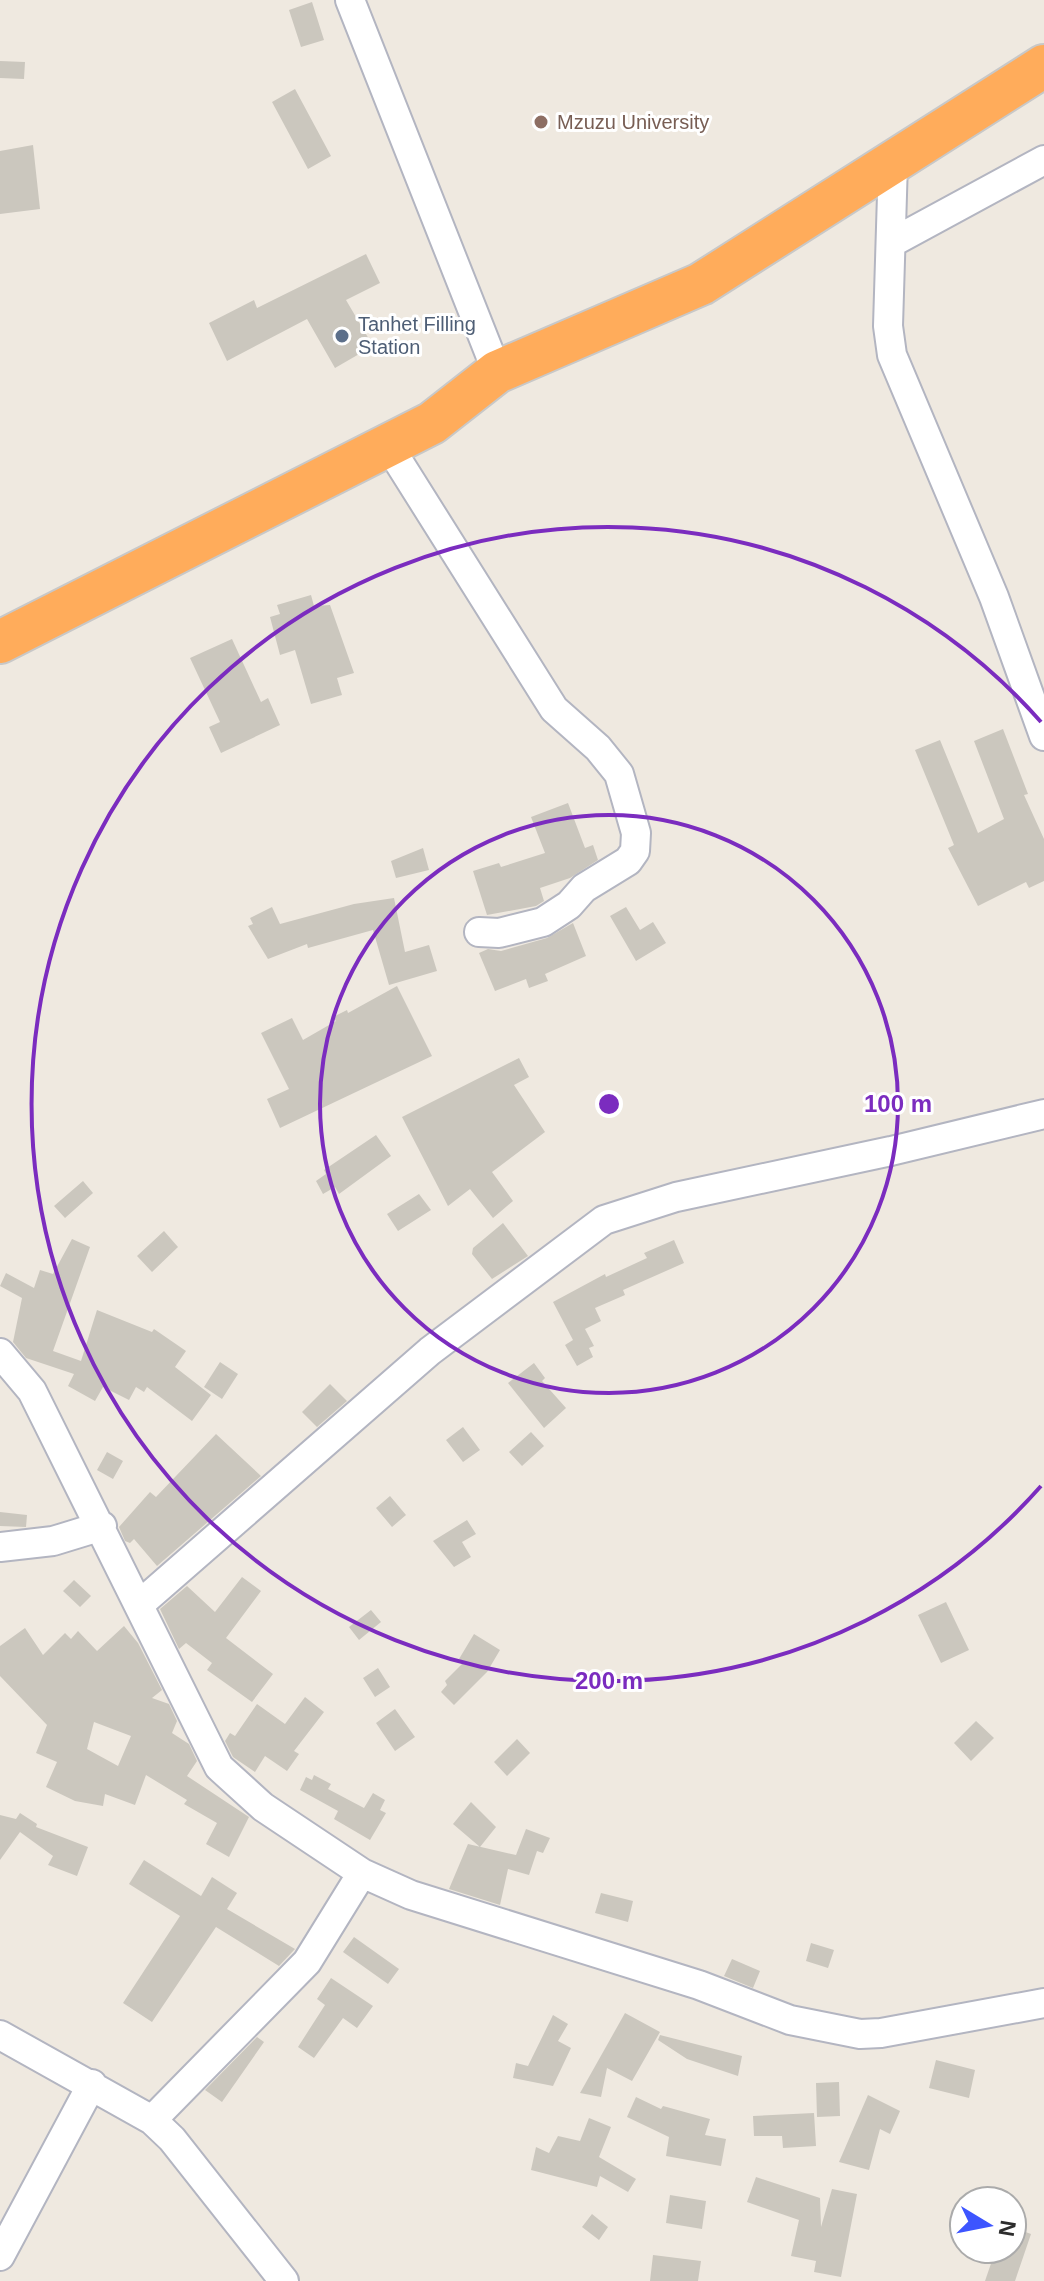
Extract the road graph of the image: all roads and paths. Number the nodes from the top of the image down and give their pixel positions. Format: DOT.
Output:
graph roads {
  1 [pos="350,0"];
  2 [pos="1043,69"];
  3 [pos="1044,160"];
  4 [pos="893,162"];
  5 [pos="891,243"];
  6 [pos="497,372"];
  7 [pos="388,445"];
  8 [pos="0,642"];
  9 [pos="1044,736"];
  10 [pos="479,932"];
  11 [pos="1044,1114"];
  12 [pos="0,1353"];
  13 [pos="102,1526"];
  14 [pos="0,1547"];
  15 [pos="140,1604"];
  16 [pos="362,1873"];
  17 [pos="1044,2003"];
  18 [pos="0,2035"];
  19 [pos="92,2084"];
  20 [pos="152,2120"];
  21 [pos="0,2256"];
  22 [pos="284,2281"];
  1 -- 6 [label="street"];
  2 -- 4 [label="highway"];
  3 -- 5 [label="street"];
  4 -- 5 [label="street"];
  4 -- 6 [label="highway"];
  5 -- 9 [label="street"];
  6 -- 7 [label="highway"];
  7 -- 8 [label="highway"];
  7 -- 10 [label="street"];
  11 -- 15 [label="street"];
  12 -- 13 [label="street"];
  13 -- 14 [label="street"];
  13 -- 15 [label="street"];
  15 -- 16 [label="street"];
  16 -- 17 [label="street"];
  16 -- 20 [label="street"];
  18 -- 19 [label="street"];
  19 -- 20 [label="street"];
  19 -- 21 [label="street"];
  20 -- 22 [label="street"];
}
